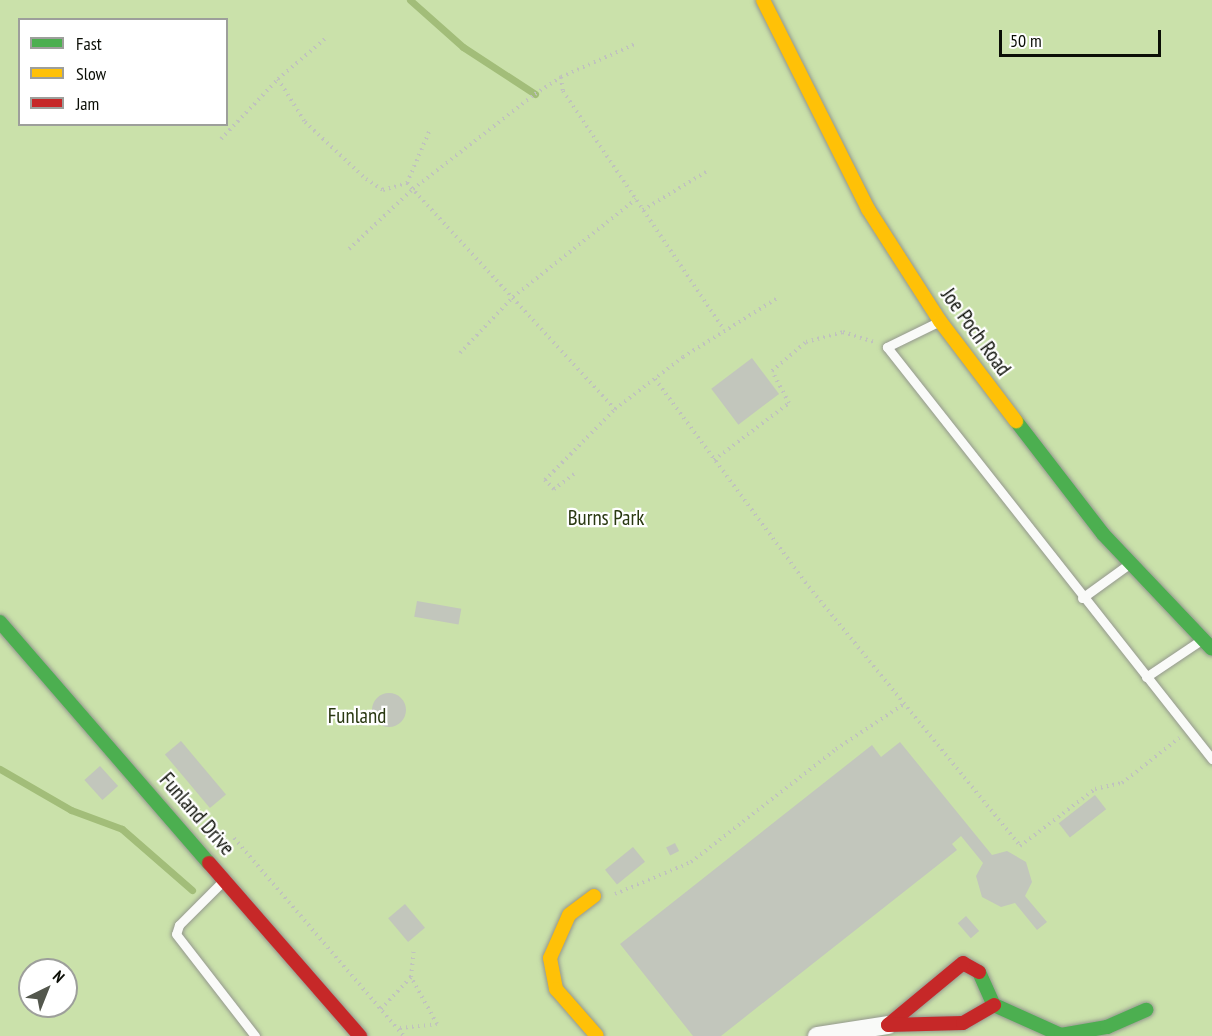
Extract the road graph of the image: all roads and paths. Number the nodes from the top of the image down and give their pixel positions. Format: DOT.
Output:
graph roads {
  1 [pos="763,0"];
  2 [pos="327,37"];
  3 [pos="635,44"];
  4 [pos="561,77"];
  5 [pos="278,80"];
  6 [pos="429,132"];
  7 [pos="221,139"];
  8 [pos="709,170"];
  9 [pos="407,183"];
  10 [pos="413,189"];
  11 [pos="636,199"];
  12 [pos="643,210"];
  13 [pos="349,249"];
  14 [pos="513,297"];
  15 [pos="779,297"];
  16 [pos="940,321"];
  17 [pos="724,330"];
  18 [pos="887,347"];
  19 [pos="460,353"];
  20 [pos="655,380"];
  21 [pos="615,409"];
  22 [pos="714,460"];
  23 [pos="574,474"];
  24 [pos="1129,564"];
  25 [pos="1082,597"];
  26 [pos="0,622"];
  27 [pos="1207,644"];
  28 [pos="1146,677"];
  29 [pos="904,704"];
  30 [pos="1189,730"];
  31 [pos="1212,759"];
  32 [pos="234,838"];
  33 [pos="226,879"];
  34 [pos="594,896"];
  35 [pos="414,948"];
  36 [pos="411,977"];
  37 [pos="994,1005"];
  38 [pos="381,1008"];
  39 [pos="1146,1010"];
  40 [pos="888,1025"];
  41 [pos="399,1028"];
  42 [pos="590,1034"];
  43 [pos="255,1036"];
  44 [pos="360,1036"];
  45 [pos="404,1036"];
  46 [pos="817,1036"];
  1 -- 16 [label="street, Joe Poch Road"];
  2 -- 5 [label="path"];
  3 -- 4 [label="path"];
  4 -- 10 [label="path"];
  4 -- 11 [label="path"];
  5 -- 7 [label="path"];
  5 -- 9 [label="path"];
  6 -- 9 [label="path"];
  8 -- 12 [label="path"];
  9 -- 10 [label="path"];
  10 -- 13 [label="path"];
  10 -- 14 [label="path"];
  11 -- 12 [label="path"];
  11 -- 14 [label="path"];
  12 -- 17 [label="path"];
  14 -- 19 [label="path"];
  14 -- 21 [label="path"];
  15 -- 17 [label="path"];
  16 -- 18 [label="lane"];
  16 -- 24 [label="street, Joe Poch Road"];
  17 -- 20 [label="path"];
  18 -- 22 [label="path"];
  18 -- 25 [label="lane"];
  20 -- 21 [label="path"];
  20 -- 22 [label="path"];
  21 -- 23 [label="path"];
  22 -- 29 [label="path"];
  24 -- 25 [label="lane"];
  24 -- 27 [label="street, Joe Poch Road"];
  25 -- 28 [label="lane"];
  26 -- 33 [label="street, Funland Drive"];
  27 -- 28 [label="lane"];
  28 -- 30 [label="lane"];
  29 -- 30 [label="path"];
  29 -- 34 [label="path"];
  30 -- 31 [label="lane"];
  32 -- 38 [label="path"];
  33 -- 43 [label="lane"];
  33 -- 44 [label="street, Funland Drive"];
  34 -- 42 [label="street"];
  35 -- 36 [label="path"];
  36 -- 38 [label="path"];
  36 -- 41 [label="path"];
  37 -- 39 [label="street"];
  37 -- 40 [label="street"];
  37 -- 40 [label="street"];
  38 -- 41 [label="path"];
  40 -- 46 [label="street"];
  41 -- 45 [label="path"];
}
